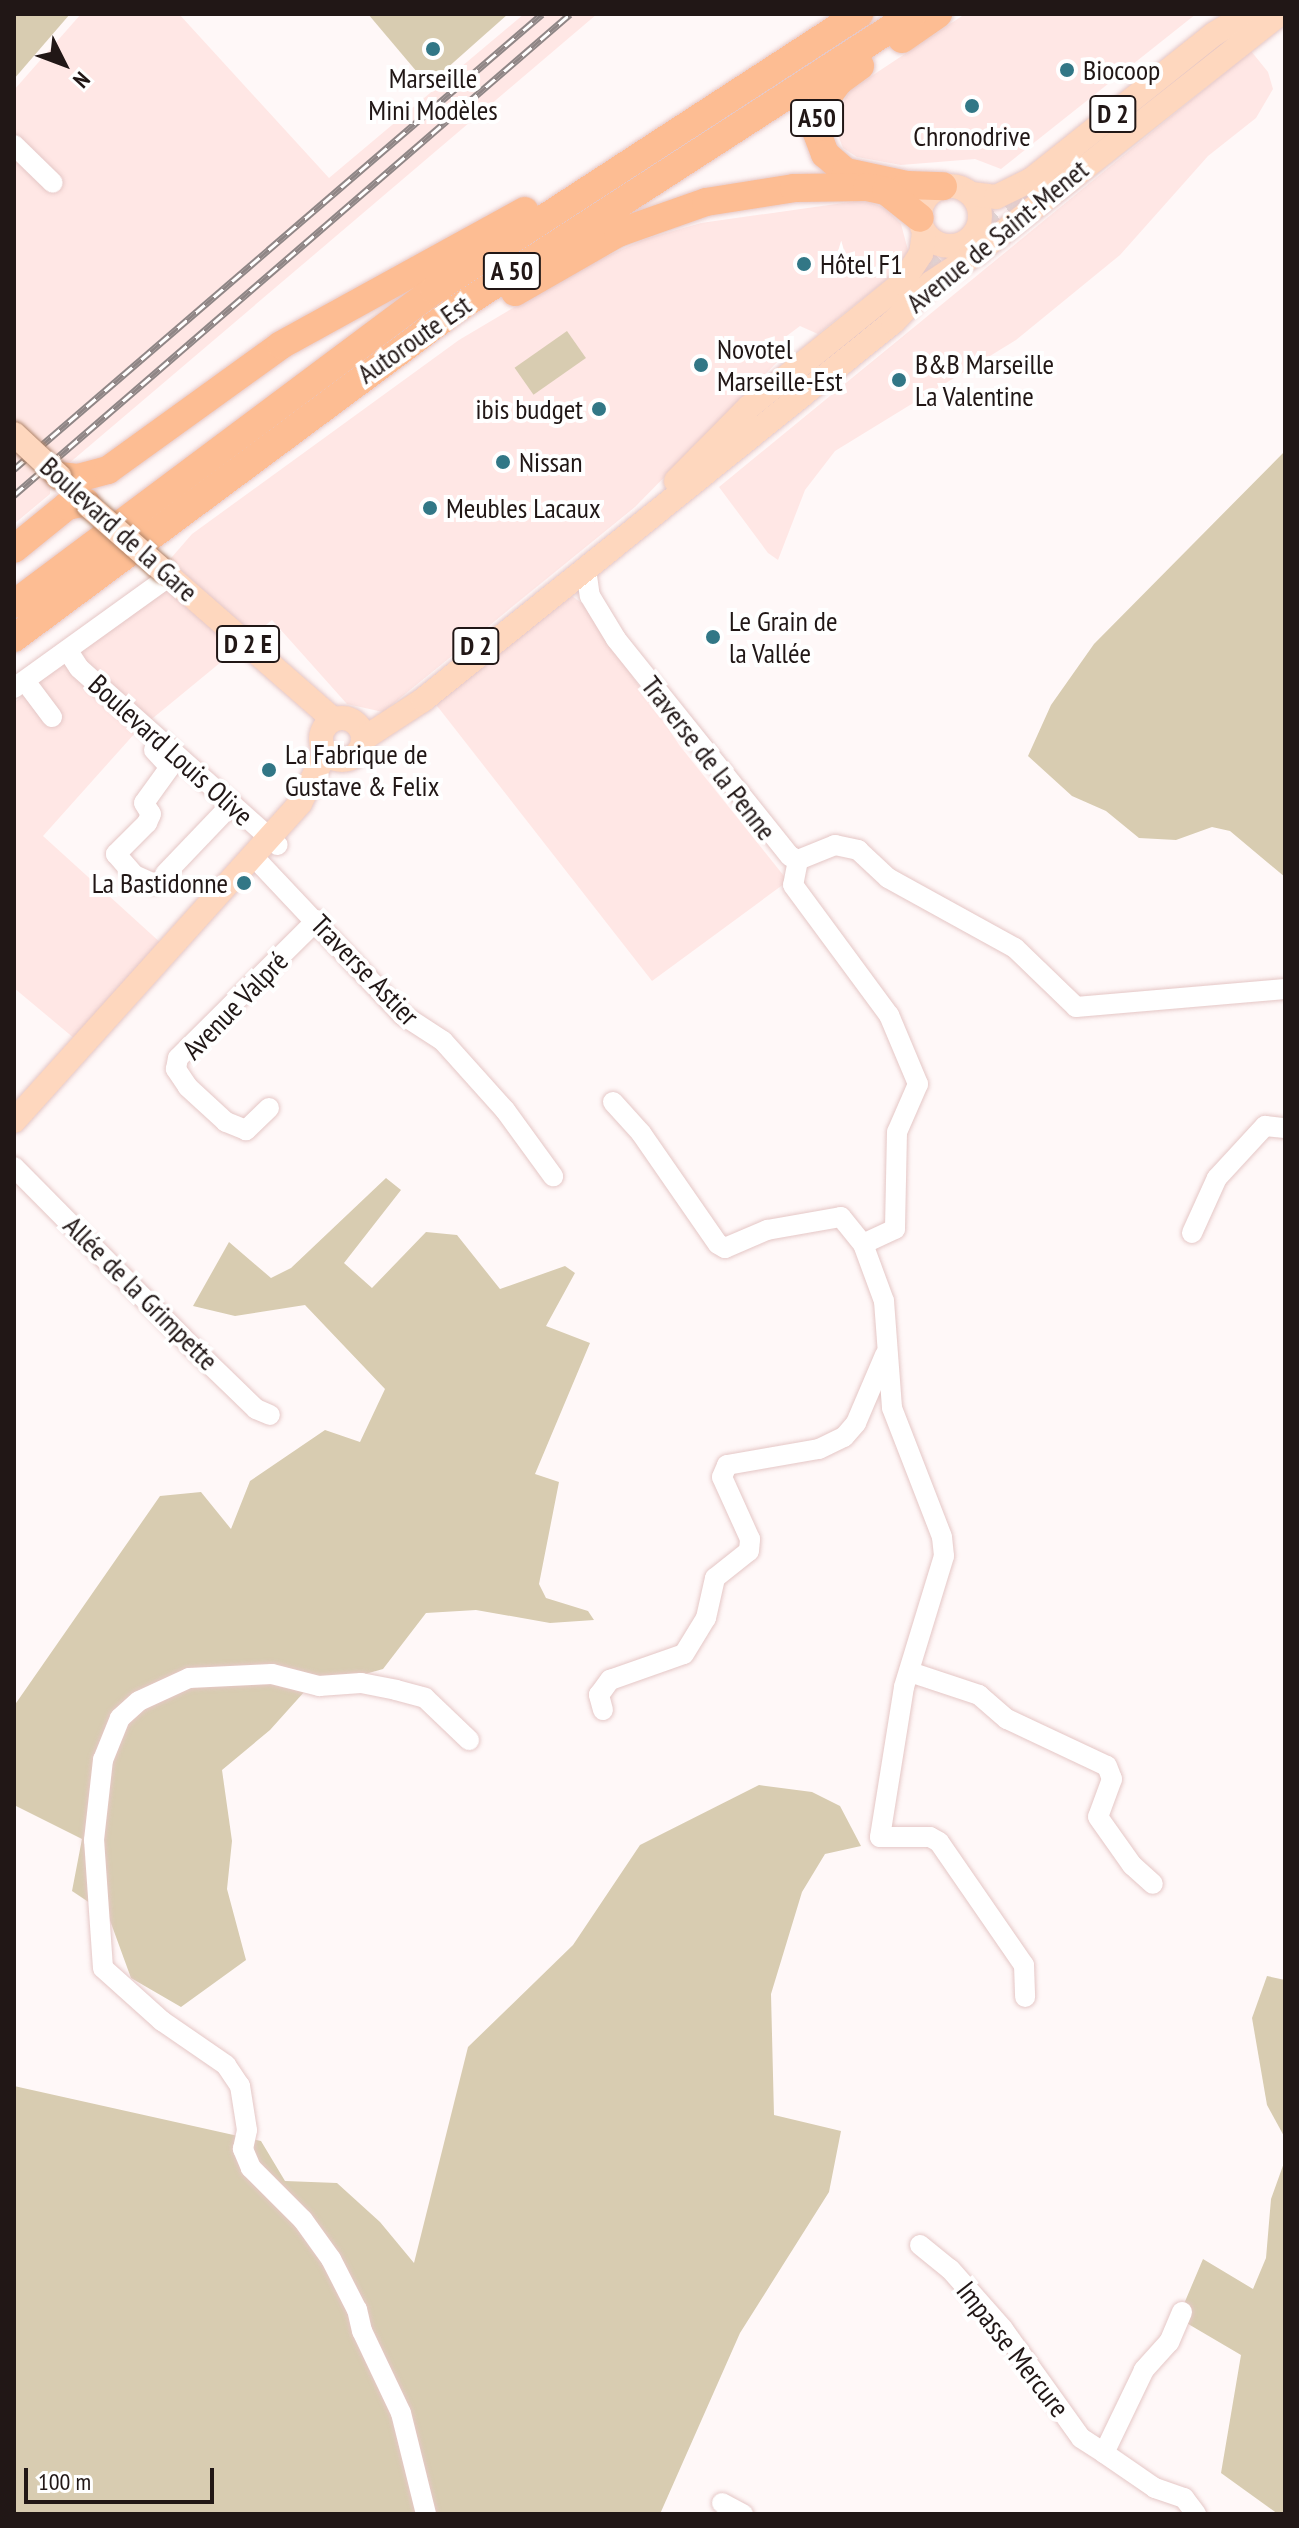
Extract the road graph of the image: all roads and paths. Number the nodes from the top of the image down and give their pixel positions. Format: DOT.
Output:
graph roads {
  1 [pos="859,14"];
  2 [pos="913,14"];
  3 [pos="938,14"];
  4 [pos="1249,14"];
  5 [pos="1279,14"];
  6 [pos="708,110"];
  7 [pos="14,145"];
  8 [pos="1053,181"];
  9 [pos="53,183"];
  10 [pos="943,186"];
  11 [pos="972,194"];
  12 [pos="922,226"];
  13 [pos="978,228"];
  14 [pos="949,247"];
  15 [pos="870,329"];
  16 [pos="14,434"];
  17 [pos="60,477"];
  18 [pos="668,491"];
  19 [pos="88,504"];
  20 [pos="180,512"];
  21 [pos="36,531"];
  22 [pos="14,549"];
  23 [pos="588,562"];
  24 [pos="166,573"];
  25 [pos="566,586"];
  26 [pos="590,596"];
  27 [pos="14,604"];
  28 [pos="14,638"];
  29 [pos="68,651"];
  30 [pos="19,684"];
  31 [pos="52,717"];
  32 [pos="351,727"];
  33 [pos="148,732"];
  34 [pos="334,756"];
  35 [pos="232,804"];
  36 [pos="265,851"];
  37 [pos="798,860"];
  38 [pos="317,920"];
  39 [pos="1285,989"];
  40 [pos="613,1102"];
  41 [pos="269,1108"];
  42 [pos="14,1121"];
  43 [pos="1285,1128"];
  44 [pos="14,1167"];
  45 [pos="553,1176"];
  46 [pos="1192,1233"];
  47 [pos="863,1244"];
  48 [pos="886,1351"];
  49 [pos="270,1415"];
  50 [pos="910,1672"];
  51 [pos="603,1710"];
  52 [pos="469,1740"];
  53 [pos="1153,1884"];
  54 [pos="1025,1997"];
  55 [pos="920,2245"];
  56 [pos="1182,2312"];
  57 [pos="1104,2453"];
  58 [pos="722,2503"];
  59 [pos="426,2514"];
  60 [pos="743,2514"];
  61 [pos="1196,2514"];
  1 -- 6 [label="highway, Autoroute Est / A 50"];
  2 -- 20 [label="highway, Autoroute Est / A 50"];
  3 -- 10 [label="highway, A50"];
  4 -- 8 [label="main road, D 2"];
  4 -- 11 [label="main road, Avenue de Saint-Menet / D 2"];
  5 -- 8 [label="main road, Avenue de Saint-Menet / D 2"];
  6 -- 17 [label="highway"];
  6 -- 27 [label="highway, Autoroute Est / A 50"];
  7 -- 9 [label="street"];
  8 -- 13 [label="main road, D 2"];
  8 -- 15 [label="main road, Avenue de Saint-Menet / D 2"];
  10 -- 11 [label="main road"];
  10 -- 12 [label="main road"];
  11 -- 13 [label="main road"];
  12 -- 14 [label="main road"];
  12 -- 18 [label="main road, Avenue de Saint-Menet / D 2"];
  12 -- 20 [label="highway"];
  13 -- 14 [label="main road"];
  14 -- 15 [label="main road, Avenue de Saint-Menet / D 2"];
  15 -- 18 [label="main road"];
  15 -- 23 [label="main road, Avenue de Saint-Menet / D 2"];
  16 -- 17 [label="main road, Boulevard de la Gare, bridge"];
  17 -- 19 [label="main road, Boulevard de la Gare"];
  17 -- 21 [label="highway"];
  18 -- 23 [label="main road, Avenue de Saint-Menet / D 2"];
  19 -- 21 [label="highway"];
  19 -- 24 [label="main road, Boulevard de la Gare / D 2 E, bridge"];
  20 -- 28 [label="highway, Autoroute Est / A 50"];
  21 -- 22 [label="highway"];
  23 -- 25 [label="main road, D 2"];
  23 -- 26 [label="street, Traverse de la Penne"];
  23 -- 32 [label="main road, D 2"];
  24 -- 29 [label="street"];
  24 -- 32 [label="main road, Boulevard de la Gare / D 2 E"];
  25 -- 26 [label="street"];
  25 -- 32 [label="main road, D 2"];
  26 -- 37 [label="street, Traverse de la Penne"];
  29 -- 30 [label="street"];
  29 -- 33 [label="street, Boulevard Louis Olive"];
  30 -- 31 [label="street"];
  32 -- 34 [label="main road"];
  32 -- 34 [label="main road"];
  33 -- 35 [label="street, Boulevard Louis Olive"];
  33 -- 35 [label="street"];
  34 -- 36 [label="main road"];
  35 -- 36 [label="street, Boulevard Louis Olive"];
  36 -- 38 [label="street, Traverse Astier"];
  36 -- 42 [label="main road"];
  37 -- 39 [label="street, Traverse de la Penne"];
  37 -- 47 [label="street"];
  38 -- 41 [label="street, Avenue Valpré"];
  38 -- 45 [label="street, Traverse Astier"];
  40 -- 47 [label="street"];
  43 -- 46 [label="street"];
  44 -- 49 [label="street, Allée de la Grimpette"];
  47 -- 48 [label="street"];
  48 -- 50 [label="street"];
  48 -- 51 [label="street"];
  50 -- 53 [label="street"];
  50 -- 54 [label="street"];
  52 -- 59 [label="street"];
  55 -- 57 [label="street, Impasse Mercure"];
  56 -- 57 [label="street"];
  57 -- 61 [label="street, Impasse Mercure"];
  58 -- 60 [label="street"];
}
